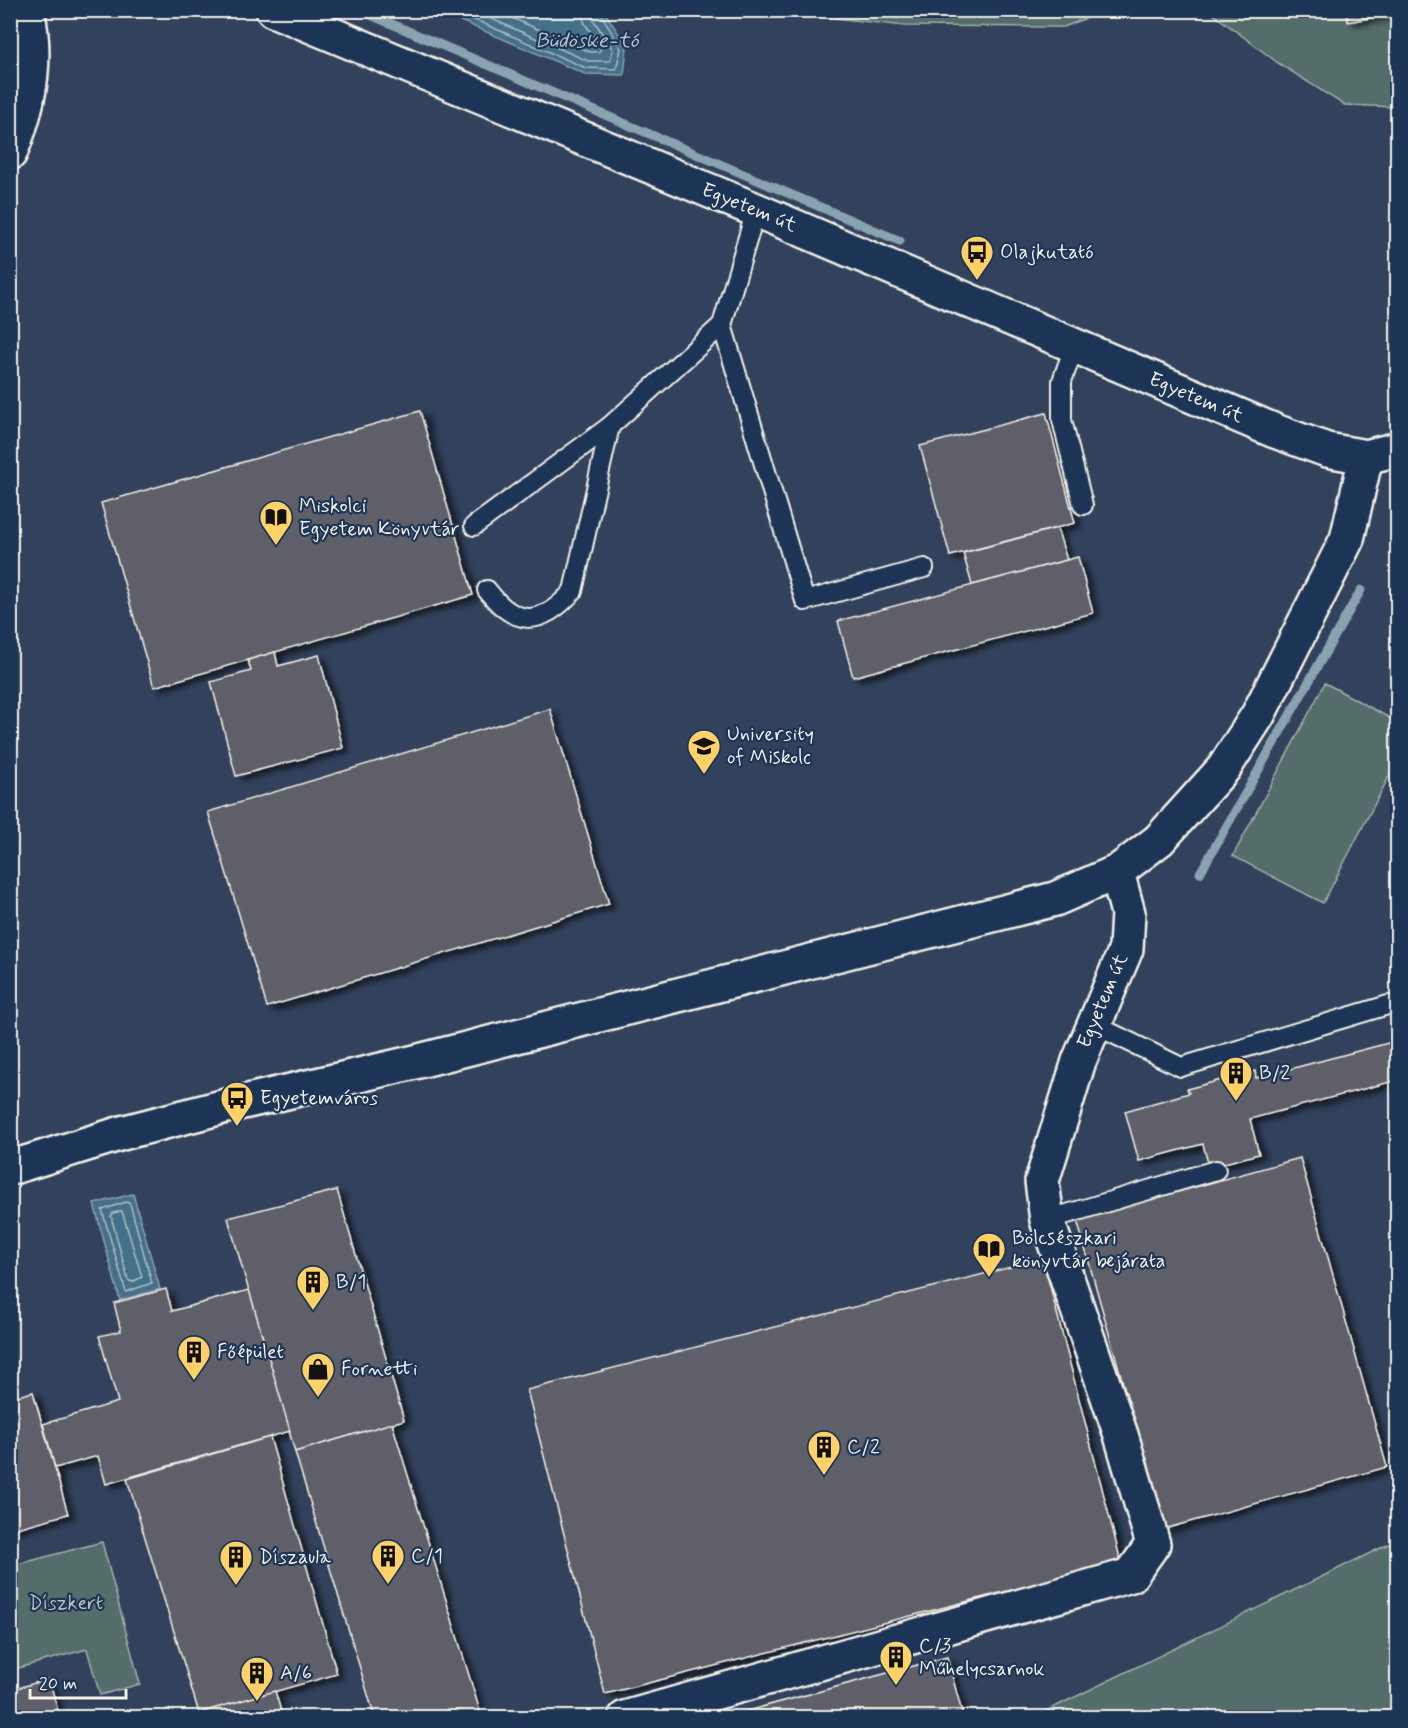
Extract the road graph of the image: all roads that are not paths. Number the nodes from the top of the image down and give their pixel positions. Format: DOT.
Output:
graph roads {
  1 [pos="27,10"];
  2 [pos="273,10"];
  3 [pos="10,153"];
  4 [pos="756,210"];
  5 [pos="722,325"];
  6 [pos="1074,346"];
  7 [pos="610,426"];
  8 [pos="1398,449"];
  9 [pos="1366,458"];
  10 [pos="1083,505"];
  11 [pos="474,526"];
  12 [pos="924,568"];
  13 [pos="487,590"];
  14 [pos="1117,872"];
  15 [pos="1388,1005"];
  16 [pos="1093,1024"];
  17 [pos="10,1168"];
  18 [pos="1216,1170"];
  19 [pos="1047,1220"];
  20 [pos="625,1718"];
  1 -- 3 [label="street"];
  2 -- 4 [label="street, Egyetem út"];
  4 -- 5 [label="lane"];
  4 -- 6 [label="street, Egyetem út"];
  5 -- 7 [label="lane"];
  5 -- 12 [label="lane"];
  6 -- 9 [label="street, Egyetem út"];
  6 -- 10 [label="lane"];
  7 -- 11 [label="lane"];
  7 -- 13 [label="lane"];
  8 -- 9 [label="street"];
  9 -- 14 [label="street"];
  14 -- 16 [label="street, Egyetem út"];
  14 -- 17 [label="street"];
  15 -- 16 [label="lane"];
  16 -- 19 [label="street, Egyetem út"];
  18 -- 19 [label="lane"];
  19 -- 20 [label="street"];
}
